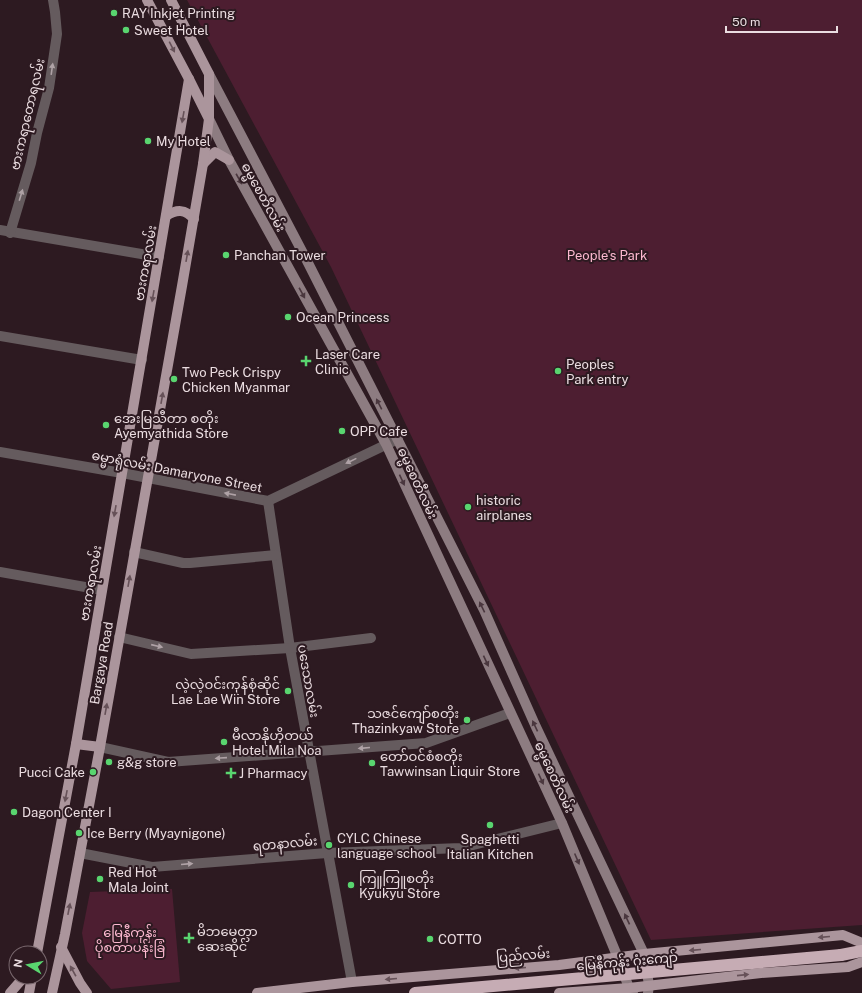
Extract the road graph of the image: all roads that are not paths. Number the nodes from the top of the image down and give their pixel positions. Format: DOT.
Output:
graph roads {
  1 [pos="53,0"];
  2 [pos="147,0"];
  3 [pos="171,0"];
  4 [pos="209,74"];
  5 [pos="189,79"];
  6 [pos="209,119"];
  7 [pos="229,160"];
  8 [pos="203,164"];
  9 [pos="166,216"];
  10 [pos="194,219"];
  11 [pos="5,231"];
  12 [pos="159,257"];
  13 [pos="0,336"];
  14 [pos="142,360"];
  15 [pos="398,439"];
  16 [pos="386,444"];
  17 [pos="0,452"];
  18 [pos="122,473"];
  19 [pos="148,478"];
  20 [pos="268,501"];
  21 [pos="134,552"];
  22 [pos="276,555"];
  23 [pos="0,572"];
  24 [pos="102,590"];
  25 [pos="119,637"];
  26 [pos="371,638"];
  27 [pos="290,648"];
  28 [pos="510,713"];
  29 [pos="76,744"];
  30 [pos="100,747"];
  31 [pos="309,752"];
  32 [pos="562,823"];
  33 [pos="80,853"];
  34 [pos="327,853"];
  35 [pos="862,943"];
  36 [pos="38,945"];
  37 [pos="61,947"];
  38 [pos="862,951"];
  39 [pos="644,954"];
  40 [pos="841,955"];
  41 [pos="862,955"];
  42 [pos="618,958"];
  43 [pos="862,962"];
  44 [pos="352,982"];
  45 [pos="17,985"];
  46 [pos="648,989"];
  47 [pos="631,990"];
  48 [pos="10,993"];
  49 [pos="52,993"];
  50 [pos="87,993"];
  51 [pos="257,993"];
  52 [pos="415,993"];
  53 [pos="559,993"];
  11 -- 1 [label="street, ဗားကရာတောရလမ်း, one-way"];
  2 -- 5 [label="main road, ဓမ္မစေတီလမ်း, one-way"];
  3 -- 4 [label="main road, ဓမ္မစေတီလမ်း"];
  4 -- 6 [label="main road"];
  15 -- 4 [label="main road, ဓမ္မစေတီလမ်း, one-way"];
  5 -- 6 [label="main road, ဓမ္မစေတီလမ်း"];
  5 -- 9 [label="main road, ဗားကရာလမ်း, one-way"];
  6 -- 7 [label="main road, ဓမ္မစေတီလမ်း"];
  6 -- 8 [label="main road"];
  7 -- 8 [label="main road"];
  7 -- 16 [label="main road, ဓမ္မစေတီလမ်း, one-way"];
  8 -- 10 [label="main road"];
  9 -- 10 [label="main road, ဗားကရာလမ်း"];
  9 -- 12 [label="main road, ဗားကရာလမ်း"];
  19 -- 10 [label="main road, one-way"];
  11 -- 12 [label="street"];
  12 -- 14 [label="main road, ဗားကရာလမ်း, one-way"];
  13 -- 14 [label="street"];
  14 -- 18 [label="main road, ဗားကရာလမ်း"];
  15 -- 16 [label="street, ဓမ္မာရုံလမ်း Damaryone Street"];
  39 -- 15 [label="main road, ဓမ္မစေတီလမ်း, one-way"];
  16 -- 20 [label="street, ဓမ္မာရုံလမ်း Damaryone Street, one-way"];
  16 -- 28 [label="main road, ဓမ္မစေတီလမ်း, one-way"];
  17 -- 18 [label="street, ဓမ္မာရုံလမ်း Damaryone Street"];
  18 -- 19 [label="street, ဓမ္မာရုံလမ်း Damaryone Street"];
  18 -- 24 [label="main road, ဗားကရာလမ်း, one-way"];
  20 -- 19 [label="street, ဓမ္မာရုံလမ်း Damaryone Street, one-way"];
  19 -- 21 [label="main road, Bargaya Road"];
  20 -- 22 [label="street, ပဒေသာလမ်း"];
  21 -- 22 [label="street"];
  25 -- 21 [label="main road, Bargaya Road, one-way"];
  22 -- 27 [label="street, ပဒေသာလမ်း"];
  23 -- 24 [label="street"];
  24 -- 29 [label="main road, ဗားကရာလမ်း"];
  25 -- 27 [label="street, one-way"];
  30 -- 25 [label="main road, Bargaya Road, one-way"];
  26 -- 27 [label="street"];
  27 -- 31 [label="street, ပဒေသာလမ်း"];
  28 -- 31 [label="street, one-way"];
  28 -- 32 [label="main road, ဓမ္မစေတီလမ်း, one-way"];
  29 -- 30 [label="main road"];
  29 -- 36 [label="main road, ဗားကရာလမ်း, one-way"];
  31 -- 30 [label="street, one-way"];
  30 -- 33 [label="main road, Bargaya Road"];
  31 -- 34 [label="street, ပဒေသာလမ်း"];
  32 -- 34 [label="street, ရတနာလမ်း"];
  32 -- 42 [label="main road, ဓမ္မစေတီလမ်း, one-way"];
  33 -- 34 [label="street, ရတနာလမ်း, one-way"];
  37 -- 33 [label="main road, one-way"];
  34 -- 44 [label="street, ပဒေသာလမ်း"];
  35 -- 39 [label="main road, ပြည်လမ်း, one-way"];
  37 -- 49 [label="main road"];
  50 -- 37 [label="main road, one-way"];
  38 -- 40 [label="highway"];
  39 -- 42 [label="main road, ပြည်လမ်း"];
  39 -- 46 [label="main road, ဓမ္မစေတီလမ်း"];
  40 -- 41 [label="highway"];
  40 -- 52 [label="highway, မြေနီကုန်း ဂုံးကျော်, bridge"];
  42 -- 44 [label="main road, ပြည်လမ်း, one-way"];
  42 -- 47 [label="main road, ဓမ္မစေတီလမ်း"];
  46 -- 43 [label="main road, one-way"];
  44 -- 51 [label="main road, ပြည်လမ်း"];
  45 -- 48 [label="main road"];
  46 -- 47 [label="main road"];
  47 -- 53 [label="main road"];
}
